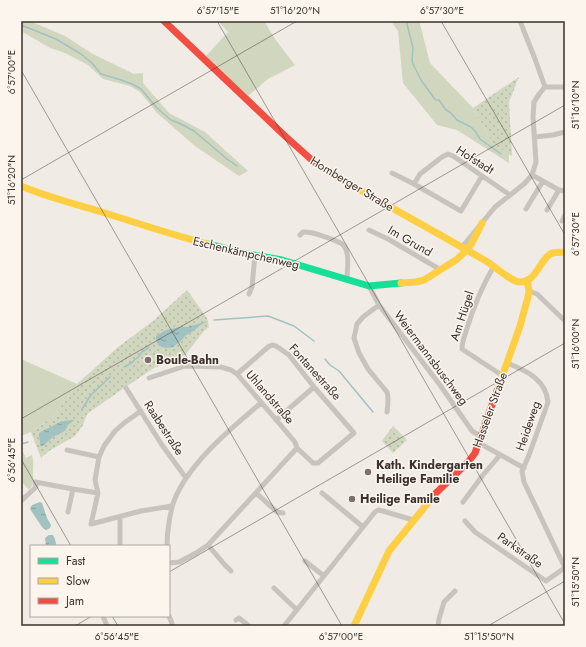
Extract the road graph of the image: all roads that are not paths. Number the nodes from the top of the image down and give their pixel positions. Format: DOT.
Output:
graph roads {
  1 [pos="164,21"];
  2 [pos="520,21"];
  3 [pos="545,87"];
  4 [pos="565,87"];
  5 [pos="565,132"];
  6 [pos="535,137"];
  7 [pos="392,174"];
  8 [pos="532,175"];
  9 [pos="482,176"];
  10 [pos="543,181"];
  11 [pos="414,184"];
  12 [pos="21,186"];
  13 [pos="559,190"];
  14 [pos="565,191"];
  15 [pos="510,194"];
  16 [pos="526,209"];
  17 [pos="547,210"];
  18 [pos="565,215"];
  19 [pos="562,221"];
  20 [pos="482,223"];
  21 [pos="369,230"];
  22 [pos="300,235"];
  23 [pos="464,248"];
  24 [pos="565,252"];
  25 [pos="255,255"];
  26 [pos="494,266"];
  27 [pos="441,270"];
  28 [pos="347,279"];
  29 [pos="527,280"];
  30 [pos="369,286"];
  31 [pos="530,292"];
  32 [pos="249,294"];
  33 [pos="379,305"];
  34 [pos="565,321"];
  35 [pos="507,363"];
  36 [pos="237,374"];
  37 [pos="503,376"];
  38 [pos="149,378"];
  39 [pos="314,387"];
  40 [pos="126,388"];
  41 [pos="261,403"];
  42 [pos="141,411"];
  43 [pos="387,412"];
  44 [pos="276,420"];
  45 [pos="354,433"];
  46 [pos="480,440"];
  47 [pos="297,448"];
  48 [pos="67,450"];
  49 [pos="500,455"];
  50 [pos="100,457"];
  51 [pos="524,468"];
  52 [pos="186,478"];
  53 [pos="73,489"];
  54 [pos="98,493"];
  55 [pos="256,493"];
  56 [pos="322,493"];
  57 [pos="21,501"];
  58 [pos="463,502"];
  59 [pos="172,506"];
  60 [pos="68,512"];
  61 [pos="283,513"];
  62 [pos="120,517"];
  63 [pos="413,520"];
  64 [pos="465,521"];
  65 [pos="363,527"];
  66 [pos="120,545"];
  67 [pos="167,545"];
  68 [pos="208,545"];
  69 [pos="305,561"];
  70 [pos="170,563"];
  71 [pos="565,567"];
  72 [pos="231,571"];
  73 [pos="324,576"];
  74 [pos="274,588"];
  75 [pos="455,591"];
  76 [pos="297,610"];
  77 [pos="236,620"];
  78 [pos="249,626"];
  79 [pos="284,626"];
  80 [pos="354,626"];
  81 [pos="438,626"];
  1 -- 23 [label="street, Homberger Straße"];
  2 -- 3 [label="street"];
  3 -- 4 [label="street"];
  3 -- 6 [label="street"];
  5 -- 6 [label="street"];
  6 -- 8 [label="street"];
  7 -- 11 [label="street"];
  8 -- 10 [label="street"];
  8 -- 15 [label="street"];
  9 -- 11 [label="street, Hofstadt"];
  9 -- 11 [label="street"];
  9 -- 15 [label="street, Hofstadt"];
  10 -- 13 [label="street"];
  10 -- 16 [label="street"];
  12 -- 25 [label="street, Eschenkämpchenweg"];
  13 -- 14 [label="street"];
  13 -- 17 [label="street"];
  15 -- 20 [label="street"];
  18 -- 19 [label="street"];
  20 -- 23 [label="street, Eschenkämpchenweg"];
  21 -- 27 [label="street, Im Grund"];
  22 -- 28 [label="street"];
  23 -- 26 [label="street, Homberger Straße"];
  23 -- 27 [label="street, Eschenkämpchenweg"];
  24 -- 29 [label="street"];
  25 -- 28 [label="street, Eschenkämpchenweg"];
  25 -- 32 [label="street"];
  26 -- 29 [label="street, Homberger Straße"];
  26 -- 37 [label="street, Am Hügel"];
  27 -- 30 [label="street, Eschenkämpchenweg"];
  28 -- 30 [label="street, Eschenkämpchenweg"];
  29 -- 31 [label="street, Hasseler Straße"];
  30 -- 33 [label="street, Weiermannsbuschweg"];
  31 -- 34 [label="street"];
  31 -- 35 [label="street, Hasseler Straße"];
  33 -- 43 [label="street"];
  33 -- 46 [label="street, Weiermannsbuschweg"];
  35 -- 37 [label="street, Hasseler Straße"];
  35 -- 51 [label="street, Heideweg"];
  36 -- 38 [label="street, Uhlandstraße"];
  36 -- 39 [label="street, Fontanestraße"];
  36 -- 41 [label="street, Uhlandstraße"];
  37 -- 46 [label="street, Hasseler Straße"];
  39 -- 44 [label="street"];
  39 -- 45 [label="street, Fontanestraße"];
  40 -- 42 [label="street, Raabestraße"];
  41 -- 44 [label="street, Uhlandstraße"];
  41 -- 52 [label="street"];
  42 -- 50 [label="street"];
  42 -- 52 [label="street, Raabestraße"];
  44 -- 47 [label="street, Uhlandstraße"];
  45 -- 47 [label="street, Uhlandstraße"];
  46 -- 49 [label="street, Weiermannsbuschweg"];
  46 -- 63 [label="street, Hasseler Straße"];
  47 -- 55 [label="street"];
  48 -- 50 [label="street"];
  49 -- 51 [label="street, Weiermannsbuschweg"];
  49 -- 58 [label="street"];
  50 -- 54 [label="street"];
  51 -- 71 [label="street"];
  52 -- 59 [label="street"];
  53 -- 54 [label="street"];
  53 -- 57 [label="street"];
  53 -- 60 [label="street"];
  54 -- 62 [label="street"];
  55 -- 61 [label="street"];
  55 -- 68 [label="street"];
  56 -- 65 [label="street"];
  59 -- 62 [label="street"];
  59 -- 67 [label="street"];
  62 -- 66 [label="street"];
  63 -- 65 [label="street"];
  63 -- 80 [label="street, Hasseler Straße"];
  64 -- 71 [label="street, Parkstraße"];
  65 -- 73 [label="street"];
  68 -- 70 [label="street"];
  68 -- 72 [label="street"];
  69 -- 73 [label="street"];
  73 -- 76 [label="street"];
  74 -- 76 [label="street"];
  75 -- 81 [label="street"];
  76 -- 79 [label="street"];
  77 -- 78 [label="street"];
}
